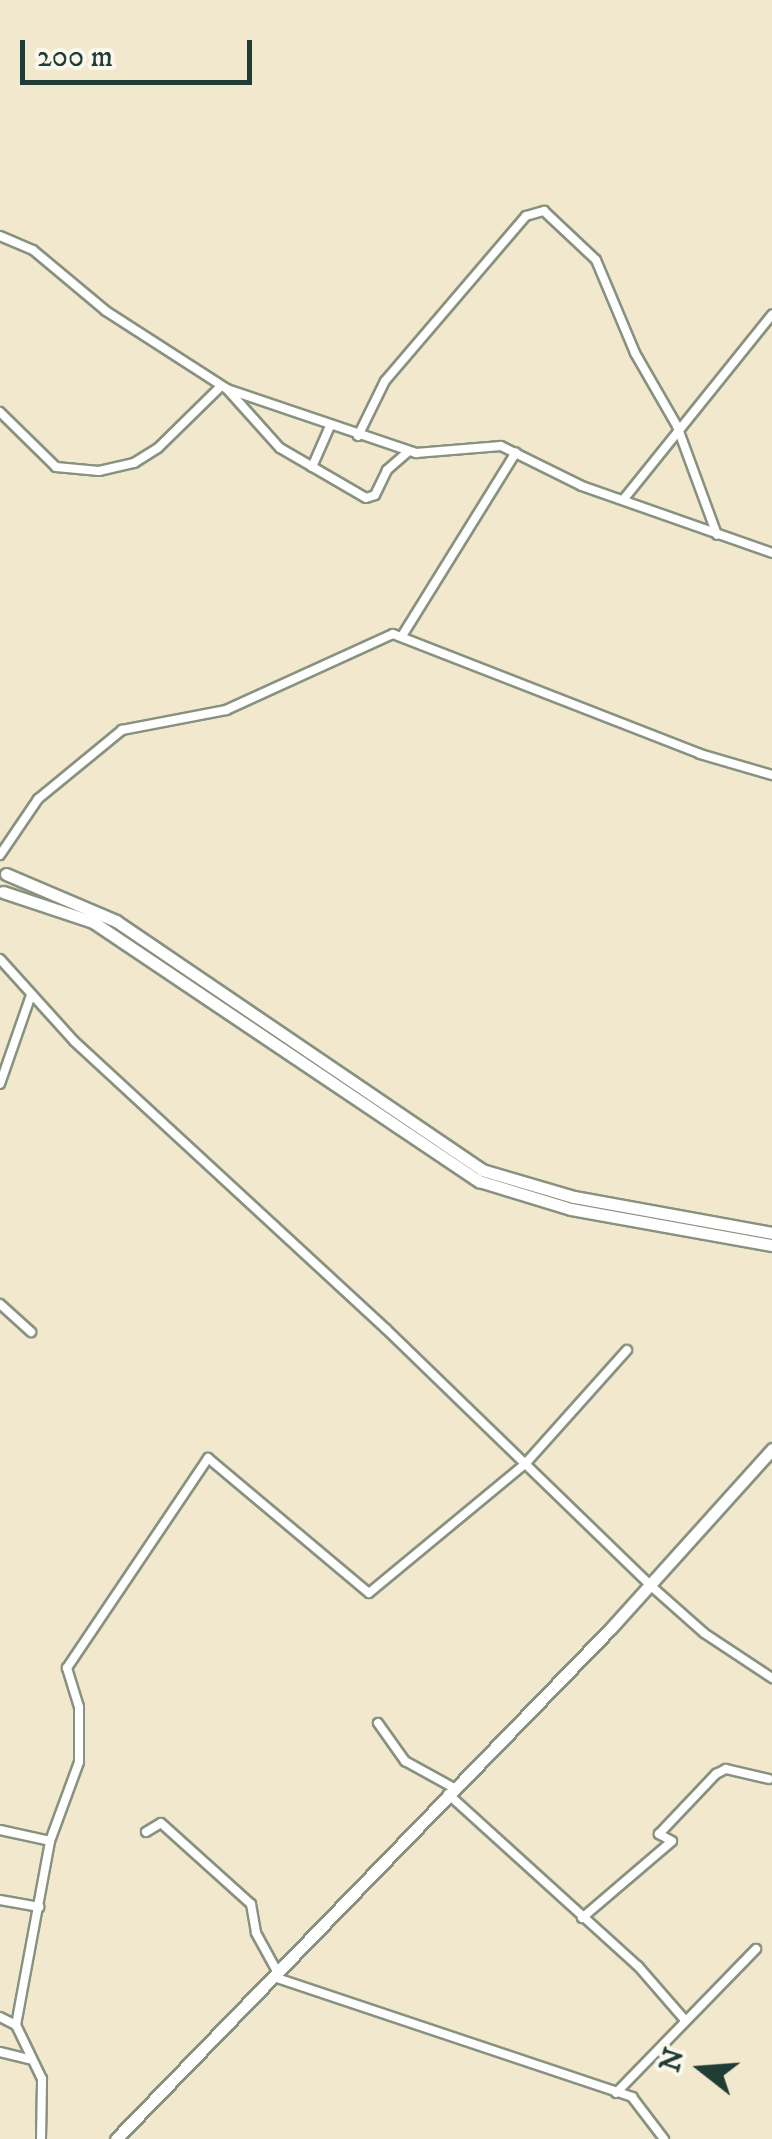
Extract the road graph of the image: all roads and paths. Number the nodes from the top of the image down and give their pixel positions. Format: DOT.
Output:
graph roads {
  1 [pos="0,236"];
  2 [pos="772,315"];
  3 [pos="224,387"];
  4 [pos="0,412"];
  5 [pos="330,426"];
  6 [pos="678,426"];
  7 [pos="358,436"];
  8 [pos="409,451"];
  9 [pos="516,452"];
  10 [pos="312,467"];
  11 [pos="623,500"];
  12 [pos="716,535"];
  13 [pos="772,554"];
  14 [pos="402,636"];
  15 [pos="772,776"];
  16 [pos="0,855"];
  17 [pos="3,870"];
  18 [pos="2,894"];
  19 [pos="0,959"];
  20 [pos="31,995"];
  21 [pos="0,1084"];
  22 [pos="772,1233"];
  23 [pos="772,1245"];
  24 [pos="0,1304"];
  25 [pos="31,1332"];
  26 [pos="628,1350"];
  27 [pos="772,1449"];
  28 [pos="526,1464"];
  29 [pos="650,1585"];
  30 [pos="772,1678"];
  31 [pos="378,1723"];
  32 [pos="769,1779"];
  33 [pos="451,1791"];
  34 [pos="0,1830"];
  35 [pos="146,1832"];
  36 [pos="50,1841"];
  37 [pos="0,1900"];
  38 [pos="39,1907"];
  39 [pos="582,1918"];
  40 [pos="756,1950"];
  41 [pos="276,1975"];
  42 [pos="0,2017"];
  43 [pos="685,2020"];
  44 [pos="16,2025"];
  45 [pos="0,2052"];
  46 [pos="32,2060"];
  47 [pos="616,2093"];
  48 [pos="41,2139"];
  49 [pos="116,2139"];
  50 [pos="664,2139"];
  1 -- 3 [label="street"];
  2 -- 6 [label="street"];
  3 -- 4 [label="street"];
  3 -- 5 [label="street"];
  3 -- 10 [label="street"];
  5 -- 7 [label="street"];
  5 -- 10 [label="street"];
  6 -- 7 [label="street"];
  6 -- 11 [label="street"];
  6 -- 12 [label="street"];
  7 -- 8 [label="street"];
  8 -- 9 [label="street"];
  8 -- 10 [label="street"];
  9 -- 11 [label="street"];
  9 -- 14 [label="street"];
  11 -- 12 [label="street"];
  12 -- 13 [label="street"];
  14 -- 15 [label="street"];
  14 -- 16 [label="street"];
  17 -- 18 [label="street"];
  17 -- 22 [label="street"];
  18 -- 23 [label="street"];
  19 -- 20 [label="street"];
  20 -- 21 [label="street"];
  20 -- 28 [label="street"];
  24 -- 25 [label="street"];
  26 -- 28 [label="street"];
  27 -- 29 [label="street"];
  28 -- 29 [label="street"];
  28 -- 36 [label="street"];
  29 -- 30 [label="street"];
  29 -- 33 [label="street"];
  31 -- 33 [label="street"];
  32 -- 39 [label="street"];
  33 -- 39 [label="street"];
  33 -- 41 [label="street"];
  34 -- 36 [label="street"];
  35 -- 41 [label="street"];
  36 -- 38 [label="street"];
  37 -- 38 [label="street"];
  38 -- 44 [label="street"];
  39 -- 43 [label="street"];
  40 -- 43 [label="street"];
  41 -- 47 [label="street"];
  41 -- 49 [label="street"];
  42 -- 44 [label="street"];
  43 -- 47 [label="street"];
  44 -- 46 [label="street"];
  45 -- 46 [label="street"];
  46 -- 48 [label="street"];
  47 -- 50 [label="street"];
}
